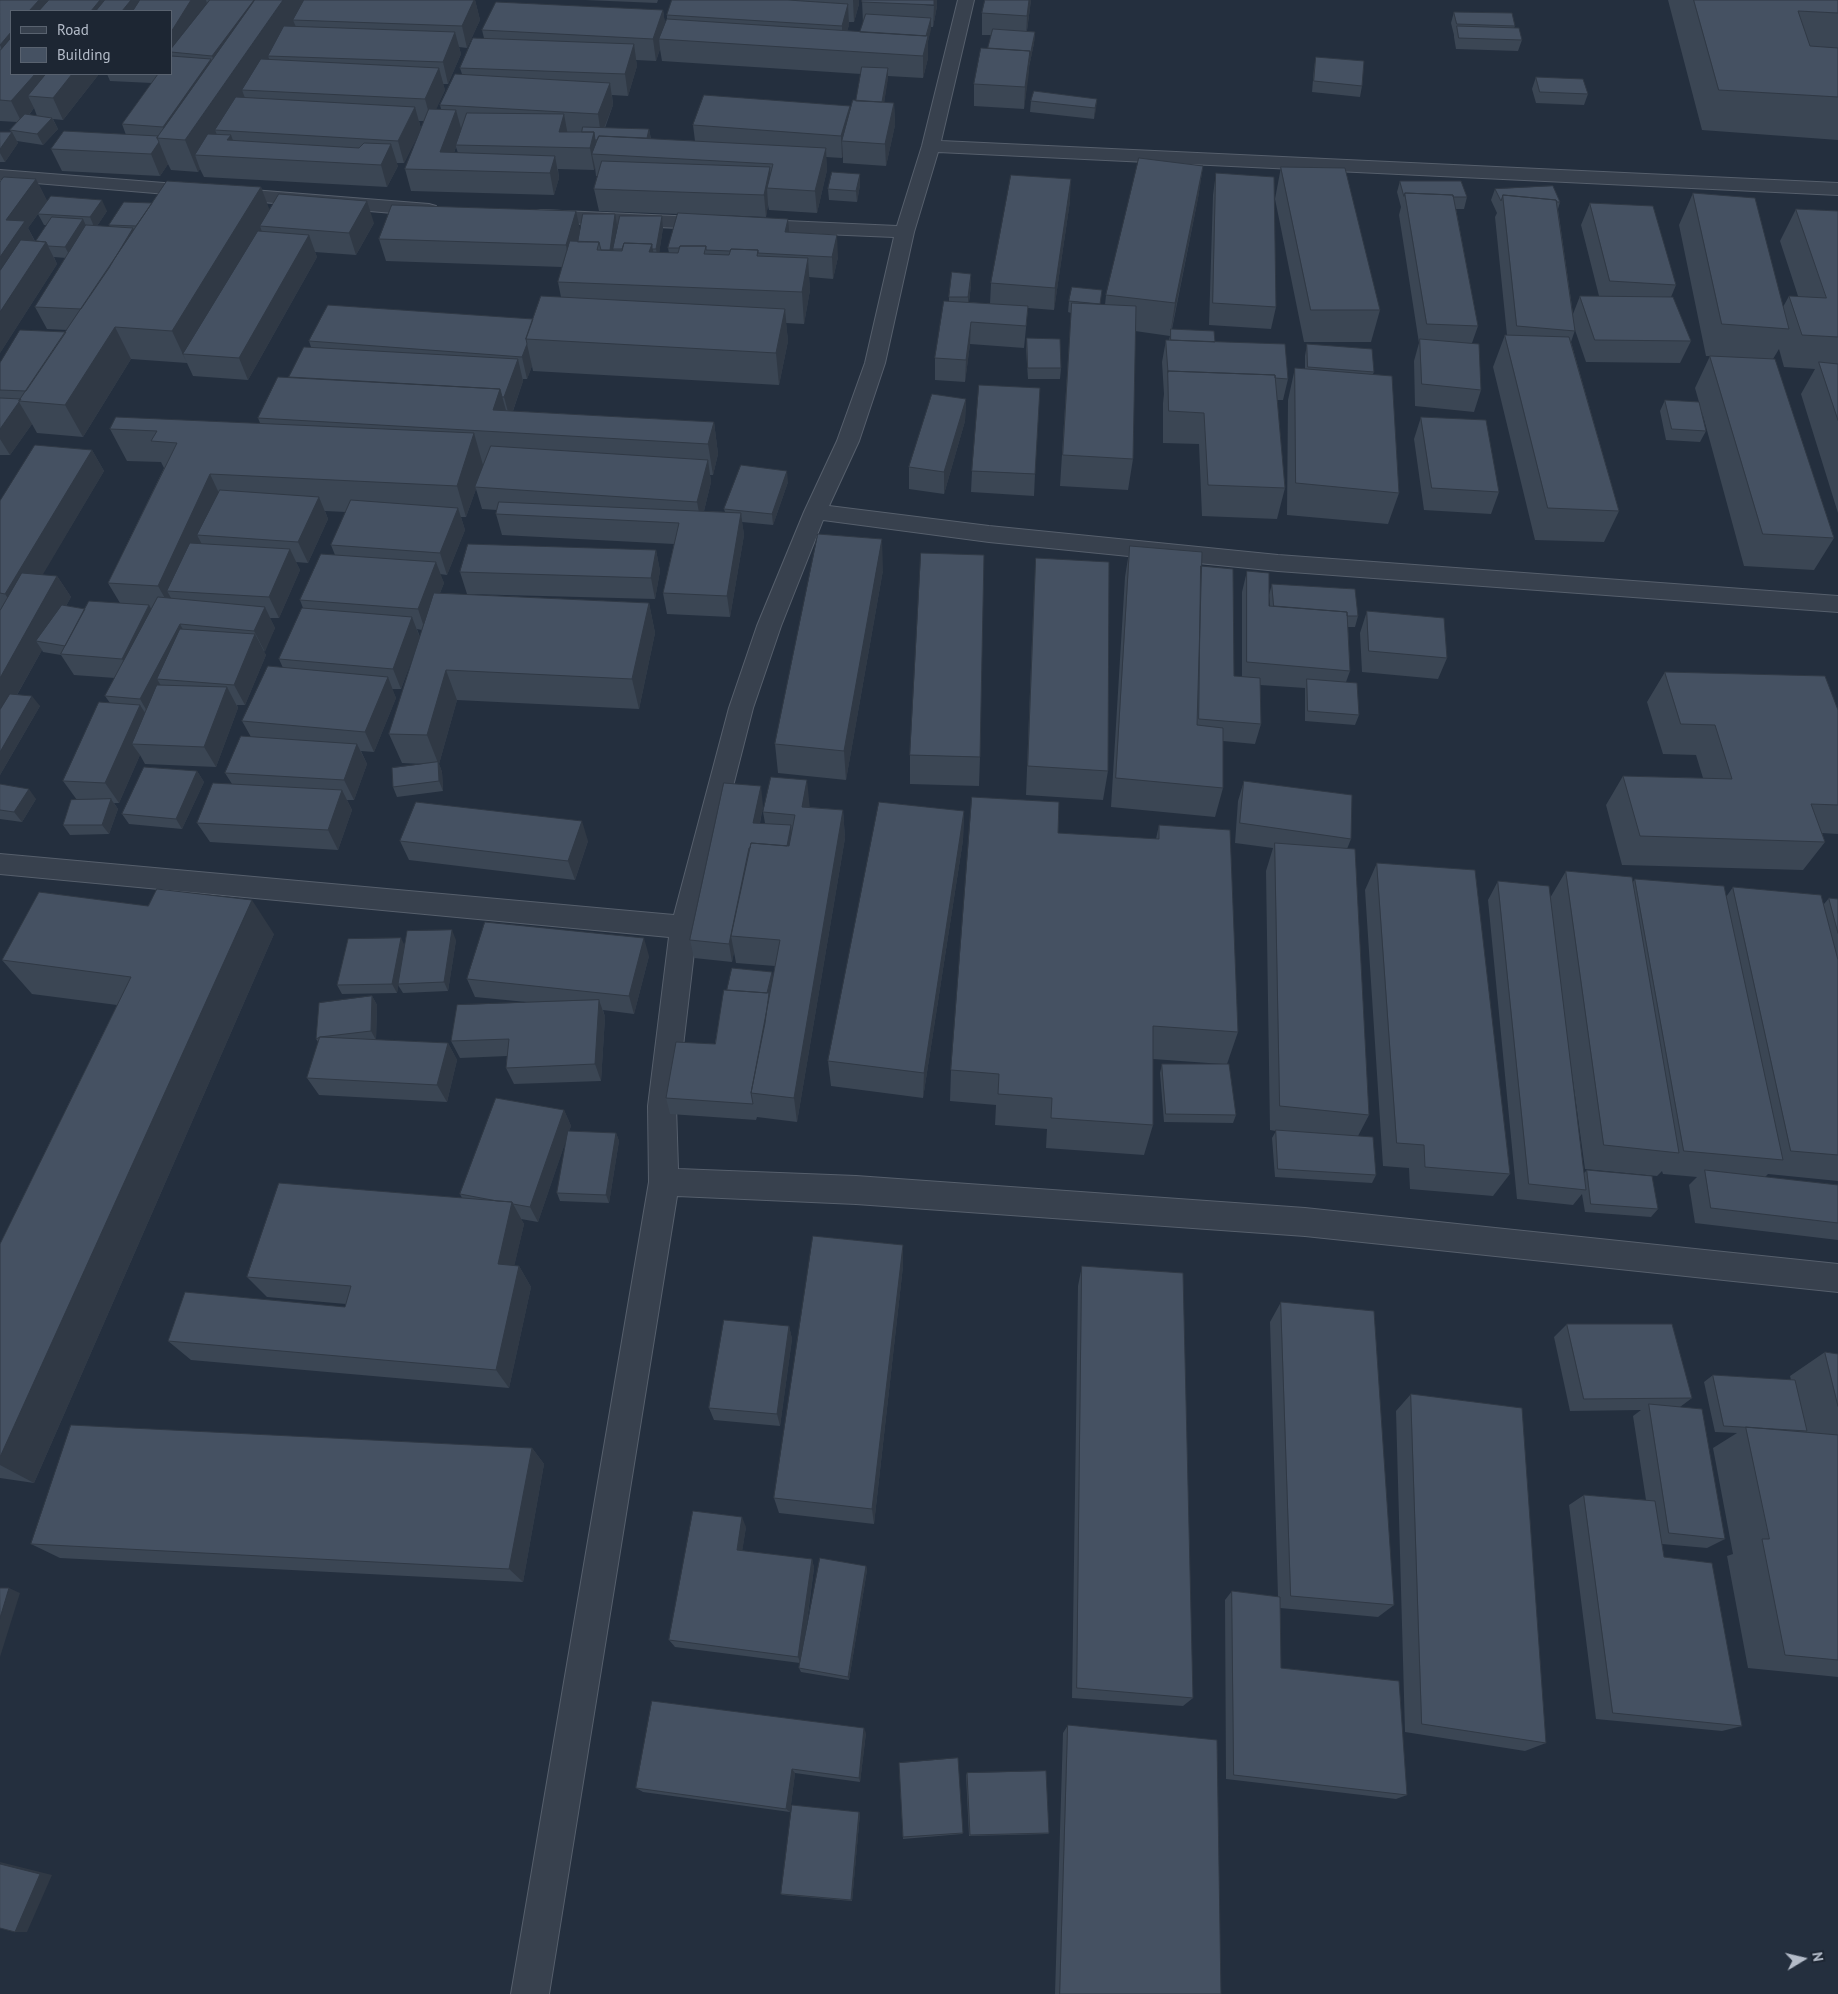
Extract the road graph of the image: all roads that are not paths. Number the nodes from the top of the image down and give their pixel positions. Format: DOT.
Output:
graph roads {
  1 [pos="966,0"];
  2 [pos="931,146"];
  3 [pos="0,174"];
  4 [pos="1838,189"];
  5 [pos="450,211"];
  6 [pos="519,214"];
  7 [pos="906,232"];
  8 [pos="815,512"];
  9 [pos="1838,604"];
  10 [pos="0,864"];
  11 [pos="684,927"];
  12 [pos="664,1182"];
  13 [pos="1838,1278"];
  14 [pos="530,1994"];
  1 -- 2 [label="street"];
  2 -- 4 [label="street"];
  2 -- 7 [label="street"];
  3 -- 5 [label="street"];
  6 -- 7 [label="street"];
  7 -- 8 [label="street"];
  8 -- 9 [label="street"];
  8 -- 11 [label="street"];
  10 -- 11 [label="street"];
  11 -- 12 [label="street"];
  12 -- 13 [label="street"];
  12 -- 14 [label="street"];
}
